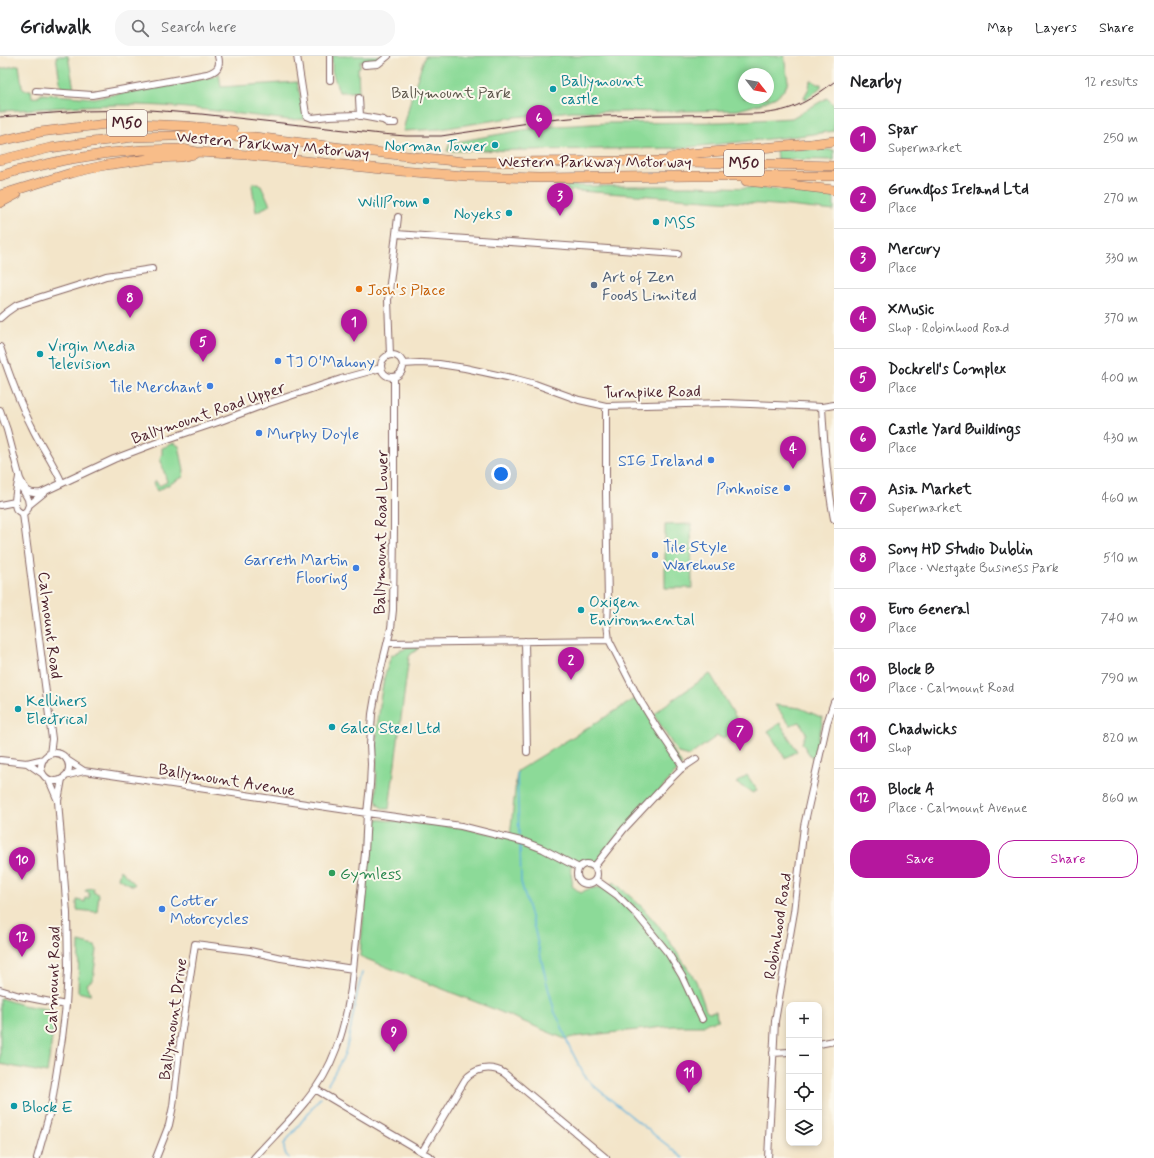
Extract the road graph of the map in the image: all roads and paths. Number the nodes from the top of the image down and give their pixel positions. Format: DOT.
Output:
graph roads {
  1 [pos="218,56"];
  2 [pos="297,56"];
  3 [pos="330,56"];
  4 [pos="388,56"];
  5 [pos="365,65"];
  6 [pos="330,80"];
  7 [pos="36,91"];
  8 [pos="359,98"];
  9 [pos="360,116"];
  10 [pos="115,123"];
  11 [pos="395,123"];
  12 [pos="0,135"];
  13 [pos="255,137"];
  14 [pos="0,141"];
  15 [pos="834,141"];
  16 [pos="810,144"];
  17 [pos="834,145"];
  18 [pos="197,152"];
  19 [pos="0,160"];
  20 [pos="655,161"];
  21 [pos="834,166"];
  22 [pos="0,176"];
  23 [pos="692,176"];
  24 [pos="834,176"];
  25 [pos="34,185"];
  26 [pos="834,190"];
  27 [pos="0,195"];
  28 [pos="0,203"];
  29 [pos="398,217"];
  30 [pos="396,234"];
  31 [pos="678,254"];
  32 [pos="152,269"];
  33 [pos="0,318"];
  34 [pos="0,347"];
  35 [pos="390,355"];
  36 [pos="403,364"];
  37 [pos="382,368"];
  38 [pos="394,377"];
  39 [pos="834,405"];
  40 [pos="606,406"];
  41 [pos="822,407"];
  42 [pos="0,410"];
  43 [pos="19,477"];
  44 [pos="62,483"];
  45 [pos="47,490"];
  46 [pos="15,502"];
  47 [pos="0,505"];
  48 [pos="29,505"];
  49 [pos="23,514"];
  50 [pos="834,519"];
  51 [pos="609,640"];
  52 [pos="525,641"];
  53 [pos="388,643"];
  54 [pos="834,702"];
  55 [pos="52,740"];
  56 [pos="527,752"];
  57 [pos="50,754"];
  58 [pos="58,754"];
  59 [pos="44,759"];
  60 [pos="66,759"];
  61 [pos="696,759"];
  62 [pos="0,760"];
  63 [pos="27,764"];
  64 [pos="681,769"];
  65 [pos="84,771"];
  66 [pos="43,774"];
  67 [pos="64,778"];
  68 [pos="49,780"];
  69 [pos="58,801"];
  70 [pos="367,813"];
  71 [pos="594,867"];
  72 [pos="578,868"];
  73 [pos="596,880"];
  74 [pos="353,969"];
  75 [pos="0,990"];
  76 [pos="66,1005"];
  77 [pos="702,1019"];
  78 [pos="834,1041"];
  79 [pos="822,1043"];
  80 [pos="786,1052"];
  81 [pos="773,1053"];
  82 [pos="315,1089"];
  83 [pos="422,1152"];
  84 [pos="37,1158"];
  85 [pos="156,1158"];
  86 [pos="254,1158"];
  87 [pos="432,1158"];
  88 [pos="606,1158"];
  89 [pos="768,1158"];
  1 -- 7 [label="street"];
  2 -- 9 [label="street"];
  3 -- 6 [label="street"];
  4 -- 5 [label="street"];
  8 -- 9 [label="street"];
  9 -- 11 [label="street"];
  10 -- 12 [label="highway, M50"];
  10 -- 13 [label="highway, M50"];
  10 -- 14 [label="highway, M50"];
  13 -- 19 [label="highway, Western Parkway Motorway / M50"];
  13 -- 20 [label="highway, Western Parkway Motorway / M50"];
  15 -- 16 [label="highway"];
  16 -- 17 [label="highway"];
  16 -- 20 [label="highway"];
  18 -- 22 [label="highway, Western Parkway Motorway / M50"];
  18 -- 23 [label="highway, Western Parkway Motorway / M50"];
  18 -- 25 [label="highway, M50"];
  20 -- 21 [label="highway, Western Parkway Motorway / M50"];
  23 -- 24 [label="highway, Western Parkway Motorway / M50"];
  23 -- 26 [label="highway"];
  25 -- 27 [label="highway, M50"];
  25 -- 28 [label="highway, M50"];
  29 -- 30 [label="street"];
  30 -- 31 [label="street"];
  30 -- 35 [label="street"];
  32 -- 33 [label="street"];
  34 -- 44 [label="street"];
  35 -- 36 [label="street"];
  35 -- 37 [label="street"];
  36 -- 38 [label="street"];
  36 -- 40 [label="street, Turnpike Road"];
  37 -- 38 [label="street"];
  37 -- 44 [label="street, Ballymount Road Upper"];
  38 -- 53 [label="street, Ballymount Road Lower"];
  39 -- 41 [label="street, Turnpike Road"];
  40 -- 41 [label="street, Turnpike Road"];
  40 -- 51 [label="street"];
  41 -- 50 [label="street"];
  42 -- 43 [label="street"];
  43 -- 45 [label="street, Ballymount Road Upper"];
  43 -- 46 [label="street"];
  43 -- 48 [label="street"];
  44 -- 45 [label="street, Ballymount Road Upper"];
  45 -- 48 [label="street, Ballymount Road Upper"];
  46 -- 47 [label="street"];
  46 -- 49 [label="street"];
  48 -- 49 [label="street, Ballymount Road Upper"];
  49 -- 55 [label="street, Calmount Road"];
  51 -- 52 [label="street"];
  51 -- 64 [label="street"];
  52 -- 53 [label="street"];
  52 -- 56 [label="street"];
  53 -- 70 [label="street, Ballymount Road Lower"];
  54 -- 81 [label="street, Robinhood Road"];
  55 -- 57 [label="street, Calmount Road"];
  55 -- 58 [label="street, Calmount Road"];
  57 -- 58 [label="street"];
  57 -- 59 [label="street"];
  58 -- 60 [label="street"];
  59 -- 63 [label="street"];
  59 -- 66 [label="street"];
  60 -- 65 [label="street, Ballymount Avenue"];
  60 -- 67 [label="street"];
  61 -- 64 [label="street"];
  62 -- 63 [label="street"];
  63 -- 66 [label="street"];
  64 -- 71 [label="street"];
  65 -- 67 [label="street, Ballymount Avenue"];
  65 -- 70 [label="street, Ballymount Avenue"];
  66 -- 68 [label="street"];
  67 -- 68 [label="street"];
  67 -- 69 [label="street, Calmount Road"];
  68 -- 69 [label="street, Calmount Road"];
  69 -- 76 [label="street, Calmount Road"];
  70 -- 72 [label="street, Ballymount Avenue"];
  70 -- 74 [label="street, Ballymount Road Lower"];
  71 -- 72 [label="street"];
  71 -- 73 [label="street"];
  72 -- 73 [label="street"];
  73 -- 77 [label="street"];
  74 -- 82 [label="street, Ballymount Road Lower"];
  74 -- 85 [label="street, Ballymount Drive"];
  75 -- 76 [label="street"];
  76 -- 84 [label="street, Calmount Road"];
  78 -- 79 [label="street"];
  80 -- 81 [label="street"];
  81 -- 89 [label="street, Robinhood Road"];
  82 -- 83 [label="street"];
  82 -- 86 [label="street, Ballymount Road Lower"];
  83 -- 87 [label="street"];
  83 -- 88 [label="street"];
}
